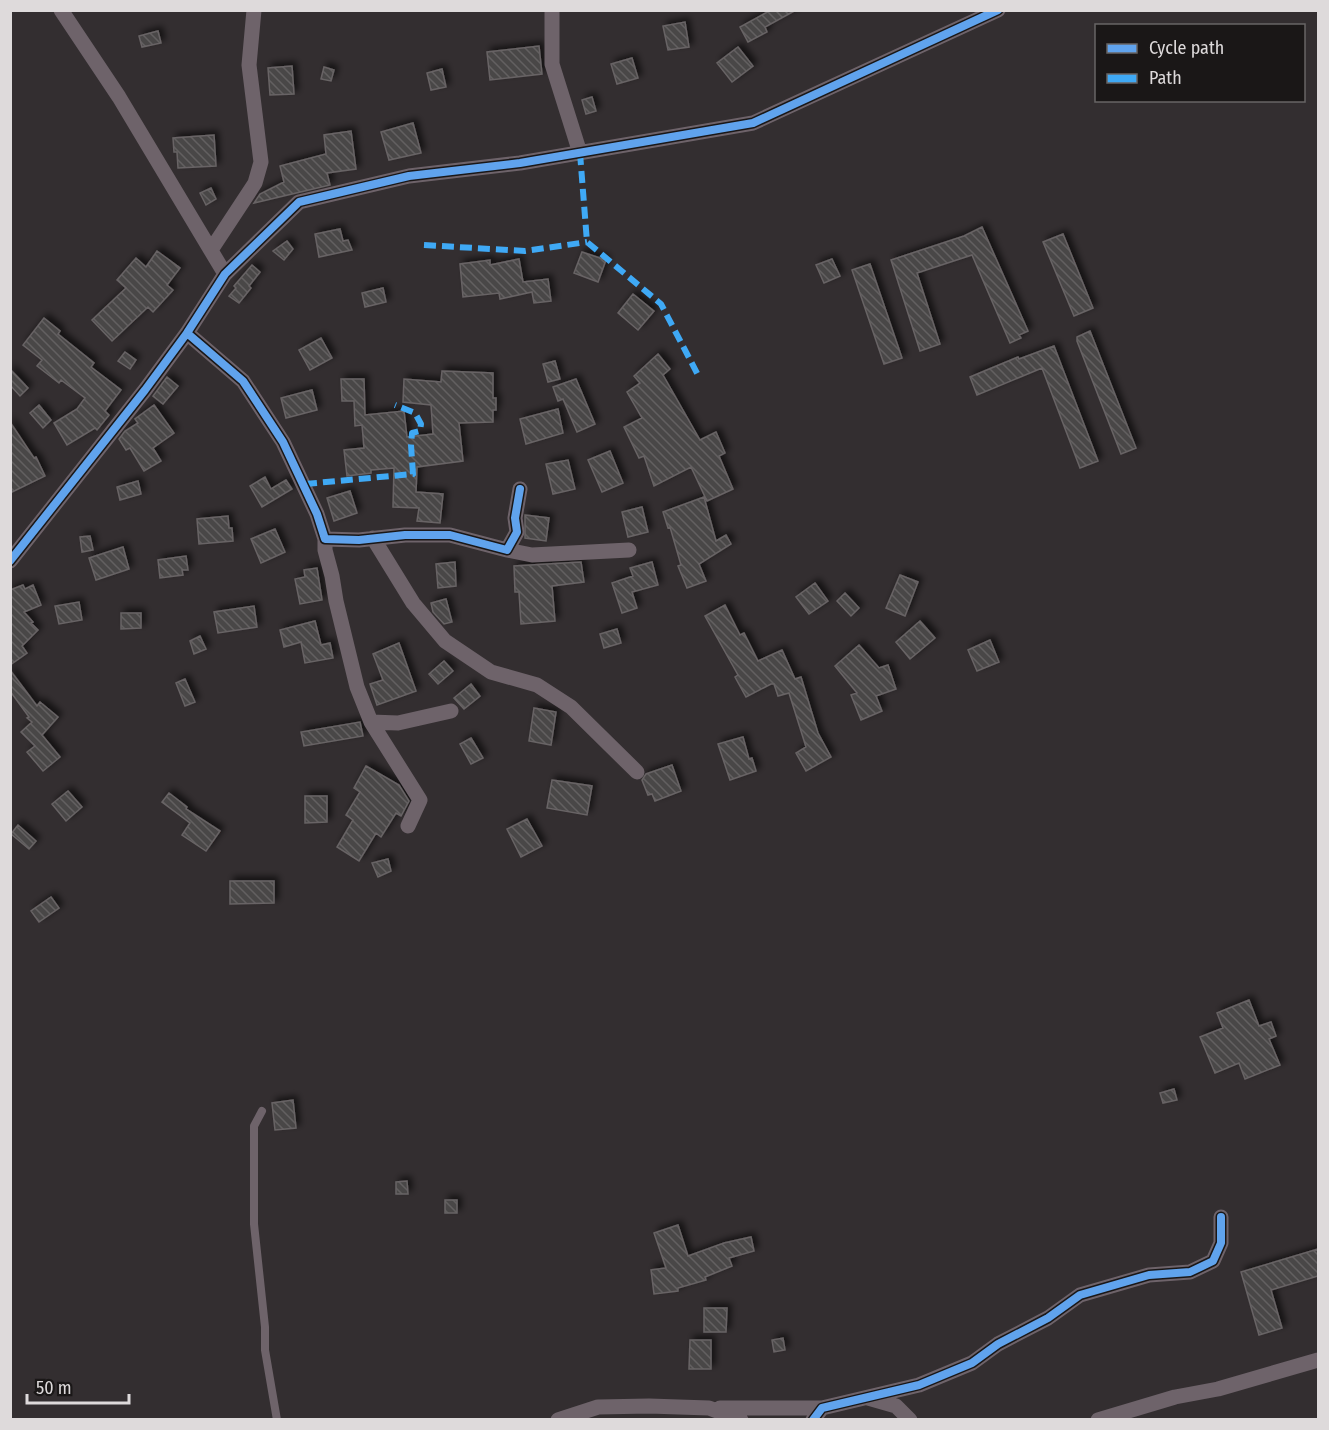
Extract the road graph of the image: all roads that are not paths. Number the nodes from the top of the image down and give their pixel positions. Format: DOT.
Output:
graph roads {
  1 [pos="60,10"];
  2 [pos="254,10"];
  3 [pos="552,10"];
  4 [pos="998,10"];
  5 [pos="580,153"];
  6 [pos="211,250"];
  7 [pos="225,274"];
  8 [pos="187,333"];
  9 [pos="520,489"];
  10 [pos="373,538"];
  11 [pos="325,539"];
  12 [pos="507,550"];
  13 [pos="629,550"];
  14 [pos="10,561"];
  15 [pos="451,711"];
  16 [pos="371,722"];
  17 [pos="637,772"];
  18 [pos="408,826"];
  19 [pos="262,1111"];
  20 [pos="1221,1217"];
  21 [pos="1318,1360"];
  22 [pos="866,1398"];
  23 [pos="709,1408"];
  24 [pos="817,1414"];
  25 [pos="277,1419"];
  26 [pos="558,1419"];
  27 [pos="741,1419"];
  28 [pos="910,1419"];
  29 [pos="1098,1419"];
  1 -- 6 [label="street"];
  2 -- 6 [label="street"];
  3 -- 5 [label="street"];
  4 -- 5 [label="street"];
  5 -- 7 [label="street"];
  6 -- 7 [label="street"];
  7 -- 8 [label="street"];
  8 -- 11 [label="street"];
  8 -- 14 [label="street"];
  9 -- 12 [label="street"];
  10 -- 11 [label="street"];
  10 -- 12 [label="street"];
  10 -- 17 [label="street"];
  11 -- 16 [label="street"];
  12 -- 13 [label="street"];
  15 -- 16 [label="street"];
  16 -- 18 [label="street"];
  19 -- 25 [label="lane"];
  20 -- 22 [label="street"];
  21 -- 29 [label="street"];
  22 -- 24 [label="street"];
  22 -- 28 [label="street"];
  23 -- 24 [label="street"];
  23 -- 26 [label="street"];
  23 -- 27 [label="street"];
}
